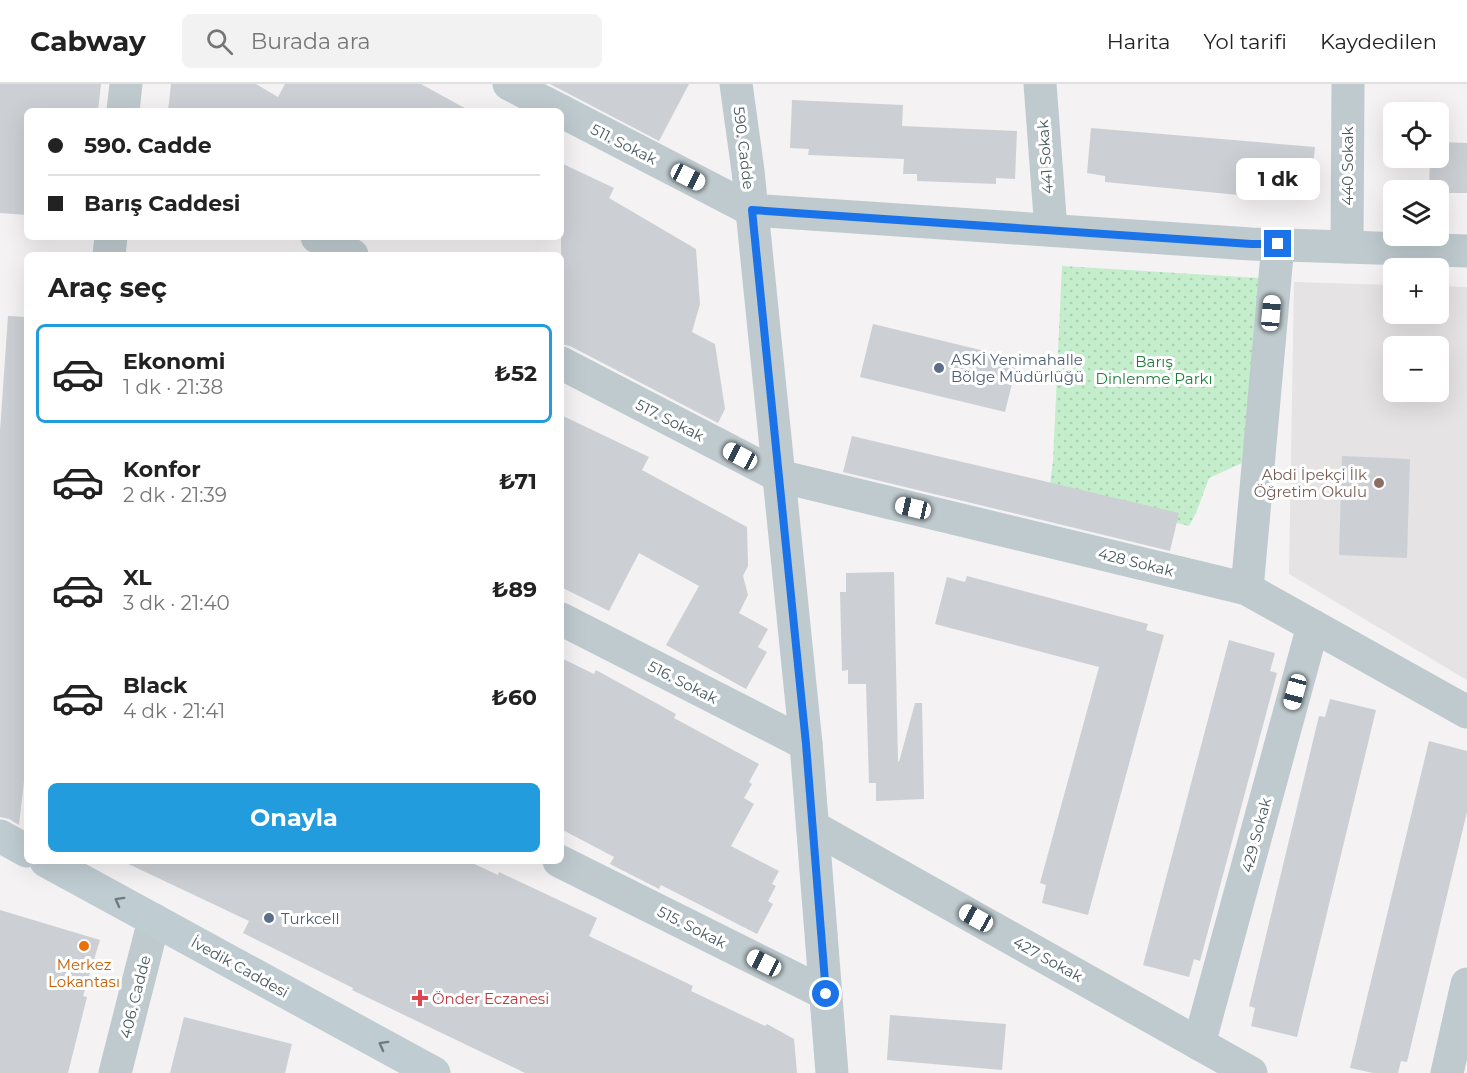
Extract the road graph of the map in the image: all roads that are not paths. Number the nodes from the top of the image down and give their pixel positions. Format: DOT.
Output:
graph roads {
  1 [pos="126,84"];
  2 [pos="509,84"];
  3 [pos="736,84"];
  4 [pos="1040,84"];
  5 [pos="1348,84"];
  6 [pos="123,108"];
  7 [pos="555,108"];
  8 [pos="564,113"];
  9 [pos="752,210"];
  10 [pos="1051,230"];
  11 [pos="323,240"];
  12 [pos="1278,244"];
  13 [pos="1347,247"];
  14 [pos="1467,251"];
  15 [pos="346,252"];
  16 [pos="564,365"];
  17 [pos="779,476"];
  18 [pos="1246,589"];
  19 [pos="564,621"];
  20 [pos="1313,626"];
  21 [pos="1467,712"];
  22 [pos="806,744"];
  23 [pos="813,827"];
  24 [pos="0,836"];
  25 [pos="24,849"];
  26 [pos="564,863"];
  27 [pos="51,864"];
  28 [pos="154,920"];
  29 [pos="1467,984"];
  30 [pos="826,994"];
  31 [pos="1199,1044"];
  32 [pos="116,1073"];
  33 [pos="434,1073"];
  34 [pos="832,1073"];
  35 [pos="1251,1073"];
  36 [pos="1447,1073"];
  1 -- 6 [label="street"];
  2 -- 7 [label="street, 511. Sokak"];
  3 -- 9 [label="street, 590. Cadde"];
  4 -- 10 [label="street, 441 Sokak"];
  5 -- 13 [label="street, 440 Sokak"];
  8 -- 9 [label="street, 511. Sokak"];
  9 -- 10 [label="street"];
  9 -- 17 [label="street, 590. Cadde"];
  10 -- 12 [label="street"];
  11 -- 15 [label="street"];
  12 -- 13 [label="street"];
  12 -- 18 [label="street"];
  13 -- 14 [label="street"];
  16 -- 17 [label="street, 517. Sokak"];
  17 -- 18 [label="street, 428 Sokak"];
  17 -- 22 [label="street, 590. Cadde"];
  18 -- 20 [label="street, 428 Sokak"];
  19 -- 22 [label="street, 516. Sokak"];
  20 -- 21 [label="street, 428 Sokak"];
  20 -- 31 [label="street, 429 Sokak"];
  22 -- 23 [label="street, 590. Cadde"];
  23 -- 30 [label="street, 590. Cadde"];
  23 -- 31 [label="street, 427 Sokak"];
  24 -- 25 [label="main road, İvedik Caddesi"];
  26 -- 30 [label="street, 515. Sokak"];
  28 -- 27 [label="main road, İvedik Caddesi, one-way"];
  28 -- 32 [label="street, 406. Cadde"];
  33 -- 28 [label="main road, İvedik Caddesi, one-way"];
  29 -- 36 [label="street"];
  30 -- 34 [label="street, 590. Cadde"];
  31 -- 35 [label="street, 427 Sokak"];
}
